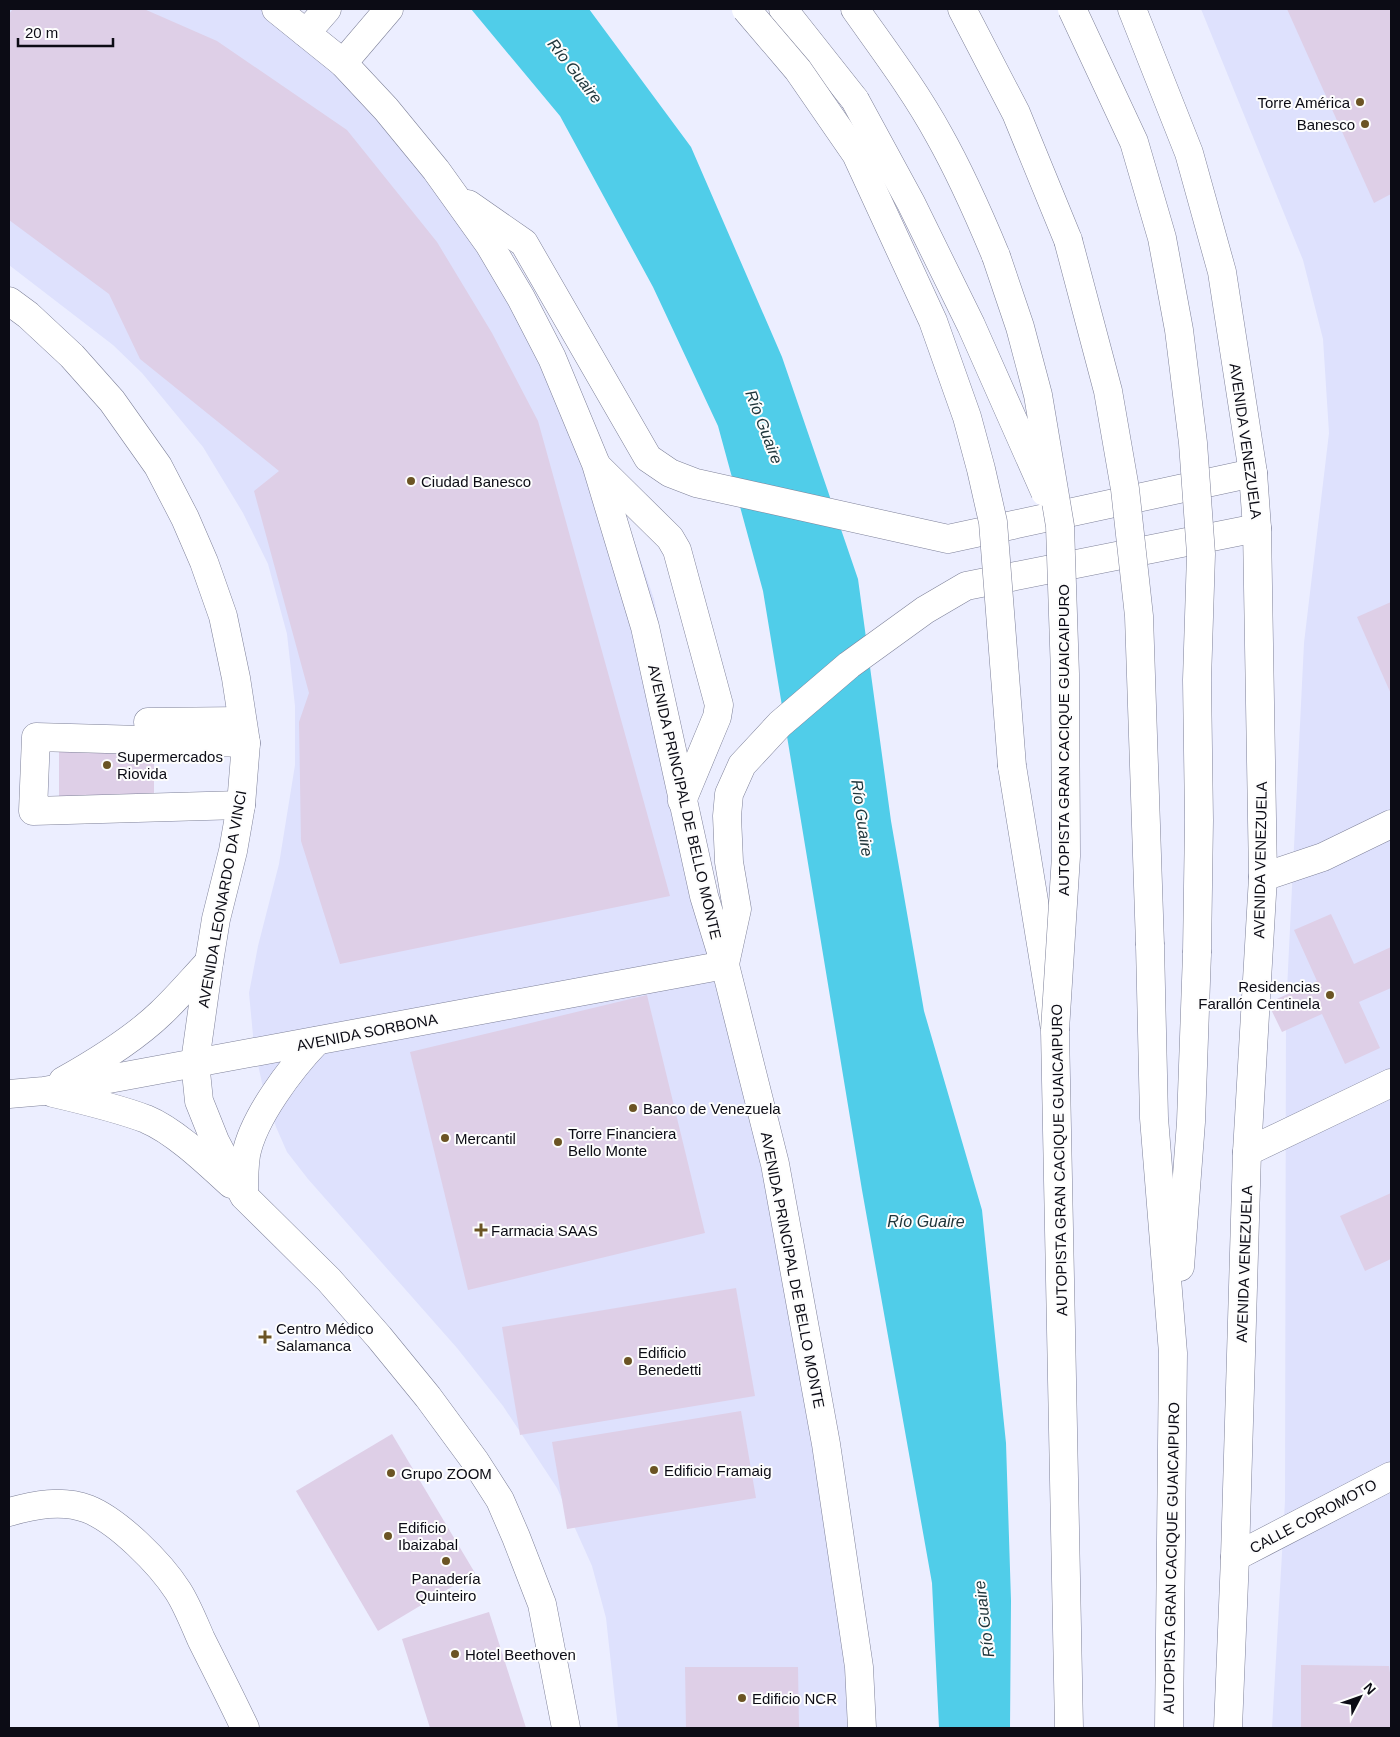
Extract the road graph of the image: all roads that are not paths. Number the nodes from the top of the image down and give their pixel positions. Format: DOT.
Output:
graph roads {
  1 [pos="276,9"];
  2 [pos="389,9"];
  3 [pos="746,9"];
  4 [pos="783,9"];
  5 [pos="855,9"];
  6 [pos="962,9"];
  7 [pos="1072,9"];
  8 [pos="1132,9"];
  9 [pos="317,20"];
  10 [pos="351,53"];
  11 [pos="453,194"];
  12 [pos="9,301"];
  13 [pos="596,464"];
  14 [pos="1253,472"];
  15 [pos="1060,526"];
  16 [pos="1257,528"];
  17 [pos="123,722"];
  18 [pos="244,732"];
  19 [pos="682,801"];
  20 [pos="241,804"];
  21 [pos="1391,824"];
  22 [pos="1263,877"];
  23 [pos="209,962"];
  24 [pos="725,965"];
  25 [pos="1055,1030"];
  26 [pos="317,1041"];
  27 [pos="195,1062"];
  28 [pos="1391,1084"];
  29 [pos="44,1091"];
  30 [pos="9,1094"];
  31 [pos="1247,1152"];
  32 [pos="244,1196"];
  33 [pos="1174,1353"];
  34 [pos="1391,1476"];
  35 [pos="9,1512"];
  36 [pos="1235,1557"];
  37 [pos="245,1728"];
  38 [pos="566,1728"];
  39 [pos="862,1728"];
  40 [pos="1070,1728"];
  41 [pos="1169,1728"];
  42 [pos="1228,1728"];
  1 -- 9 [label="main road, AVENIDA PRINCIPAL DE BELLO MONTE"];
  2 -- 10 [label="main road"];
  3 -- 25 [label="main road, bridge"];
  4 -- 15 [label="main road, bridge"];
  5 -- 15 [label="main road, AUTOPISTA GRAN CACIQUE GUAICAIPURO, bridge"];
  6 -- 33 [label="main road, AUTOPISTA GRAN CACIQUE GUAICAIPURO, bridge"];
  7 -- 33 [label="main road, bridge"];
  8 -- 14 [label="main road, AVENIDA VENEZUELA"];
  9 -- 10 [label="main road, AVENIDA PRINCIPAL DE BELLO MONTE"];
  10 -- 11 [label="main road, AVENIDA PRINCIPAL DE BELLO MONTE"];
  11 -- 13 [label="main road, AVENIDA PRINCIPAL DE BELLO MONTE"];
  11 -- 14 [label="main road"];
  12 -- 18 [label="main road, AVENIDA LEONARDO DA VINCI"];
  13 -- 19 [label="main road, AVENIDA PRINCIPAL DE BELLO MONTE"];
  13 -- 19 [label="main road"];
  14 -- 16 [label="main road, AVENIDA VENEZUELA"];
  15 -- 25 [label="main road, AUTOPISTA GRAN CACIQUE GUAICAIPURO, bridge"];
  16 -- 22 [label="main road, AVENIDA VENEZUELA"];
  16 -- 24 [label="main road"];
  17 -- 18 [label="main road"];
  18 -- 20 [label="main road, AVENIDA LEONARDO DA VINCI"];
  18 -- 20 [label="main road"];
  19 -- 24 [label="main road, AVENIDA PRINCIPAL DE BELLO MONTE"];
  20 -- 23 [label="main road, AVENIDA LEONARDO DA VINCI"];
  21 -- 22 [label="main road"];
  22 -- 31 [label="main road, AVENIDA VENEZUELA"];
  23 -- 27 [label="main road, AVENIDA LEONARDO DA VINCI"];
  23 -- 29 [label="main road"];
  24 -- 26 [label="main road, AVENIDA SORBONA"];
  24 -- 39 [label="main road, AVENIDA PRINCIPAL DE BELLO MONTE"];
  25 -- 40 [label="main road, AUTOPISTA GRAN CACIQUE GUAICAIPURO"];
  26 -- 27 [label="main road, AVENIDA SORBONA"];
  26 -- 32 [label="main road"];
  27 -- 29 [label="main road, AVENIDA SORBONA"];
  27 -- 32 [label="main road, AVENIDA LEONARDO DA VINCI"];
  28 -- 31 [label="main road"];
  29 -- 30 [label="main road, AVENIDA SORBONA"];
  29 -- 32 [label="main road"];
  31 -- 36 [label="main road, AVENIDA VENEZUELA"];
  32 -- 38 [label="main road"];
  33 -- 41 [label="main road, AUTOPISTA GRAN CACIQUE GUAICAIPURO"];
  34 -- 36 [label="main road, CALLE COROMOTO"];
  35 -- 37 [label="main road"];
  36 -- 42 [label="main road, AVENIDA VENEZUELA"];
}
